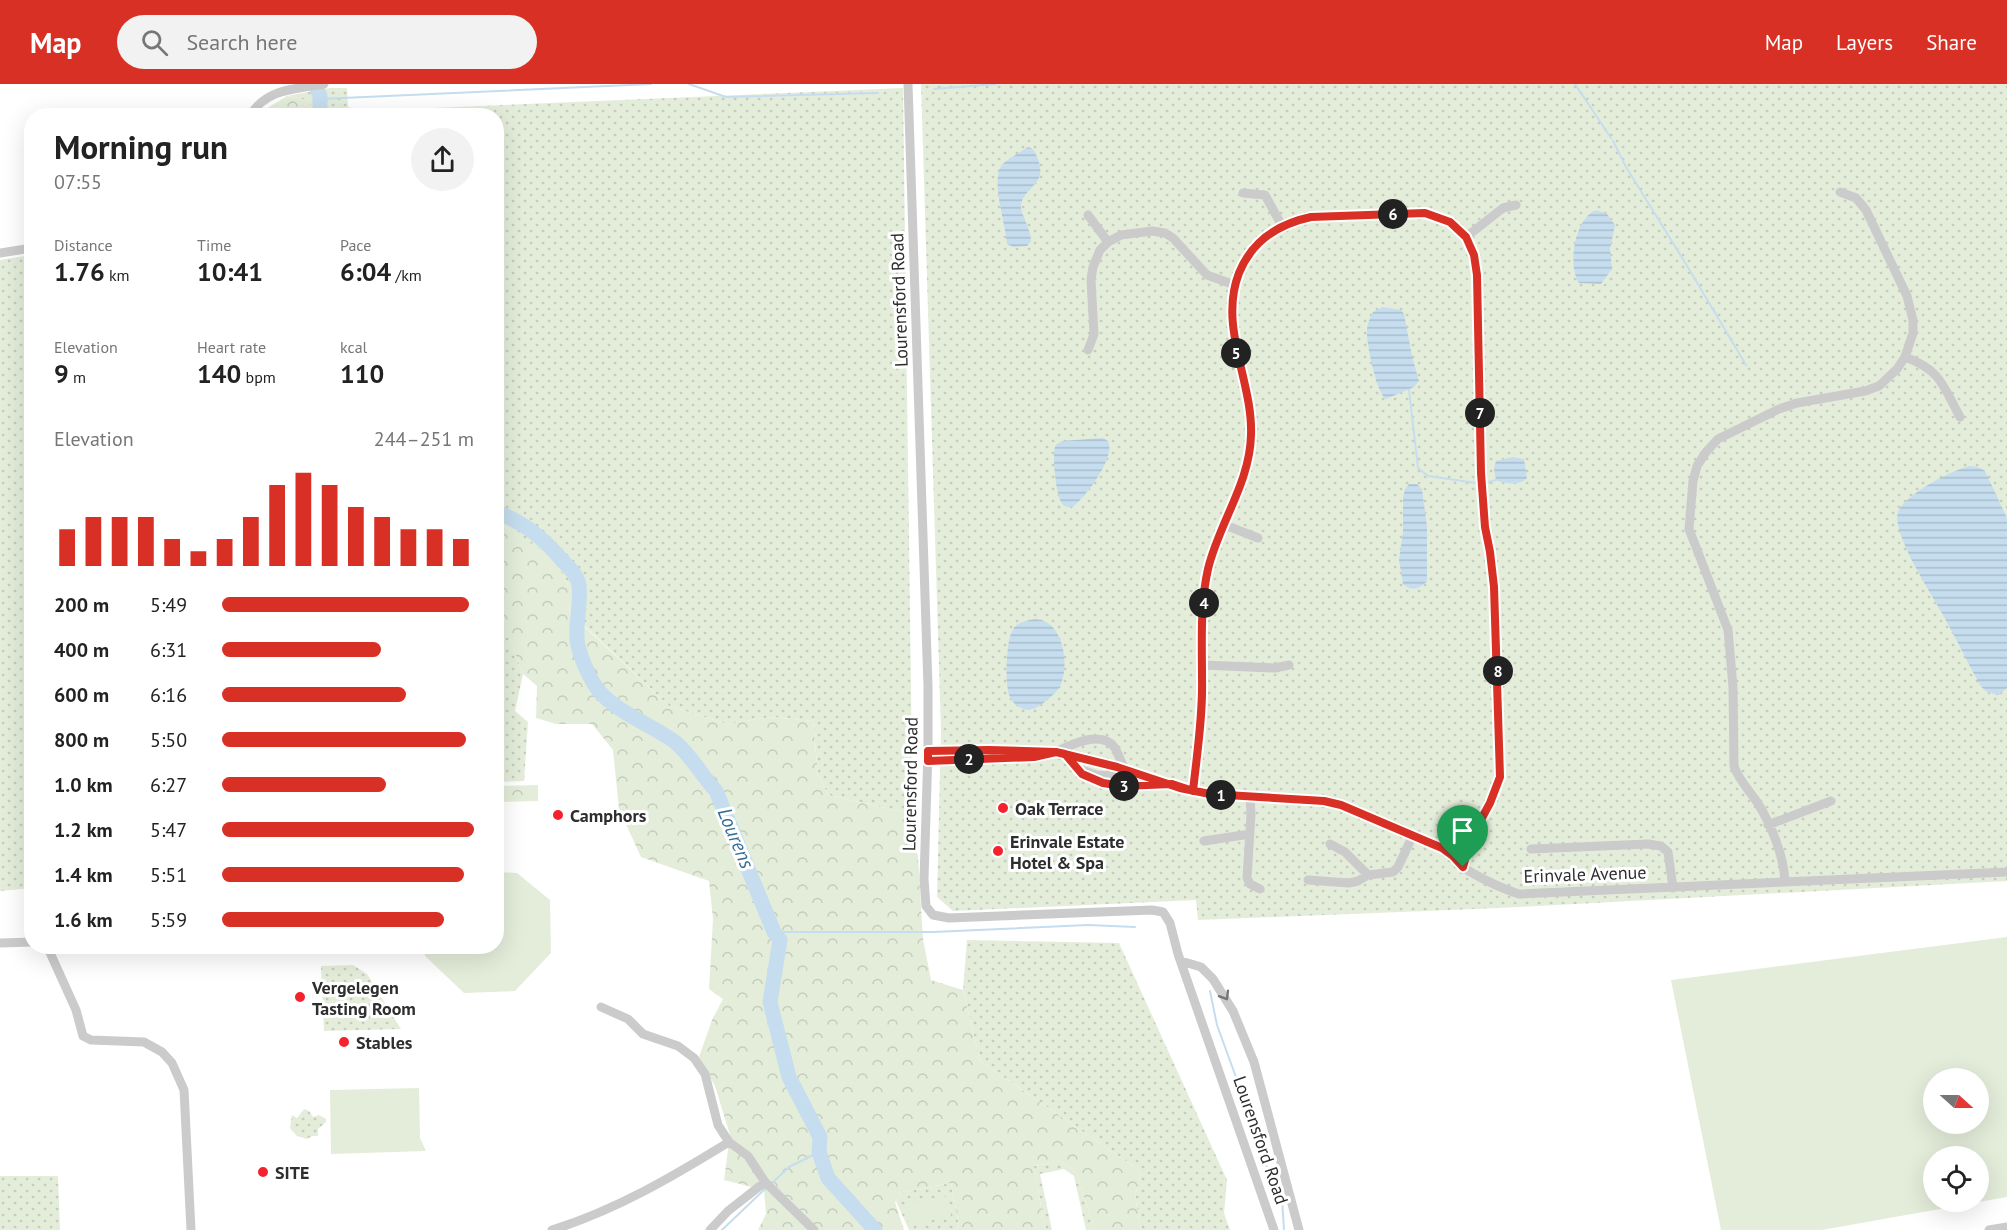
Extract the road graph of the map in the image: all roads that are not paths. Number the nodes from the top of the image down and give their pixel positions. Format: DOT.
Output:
graph roads {
  1 [pos="324,84"];
  2 [pos="908,84"];
  3 [pos="256,108"];
  4 [pos="1840,192"];
  5 [pos="1243,193"];
  6 [pos="1516,205"];
  7 [pos="1088,215"];
  8 [pos="1282,226"];
  9 [pos="1466,237"];
  10 [pos="1108,242"];
  11 [pos="24,249"];
  12 [pos="0,252"];
  13 [pos="1235,285"];
  14 [pos="1088,350"];
  15 [pos="1905,357"];
  16 [pos="1960,417"];
  17 [pos="1225,525"];
  18 [pos="1258,538"];
  19 [pos="1202,665"];
  20 [pos="1289,665"];
  21 [pos="1056,753"];
  22 [pos="928,756"];
  23 [pos="1076,768"];
  24 [pos="1126,770"];
  25 [pos="1149,777"];
  26 [pos="1172,784"];
  27 [pos="1193,791"];
  28 [pos="1250,797"];
  29 [pos="1831,801"];
  30 [pos="1768,825"];
  31 [pos="1250,834"];
  32 [pos="1413,835"];
  33 [pos="1471,838"];
  34 [pos="1204,842"];
  35 [pos="1330,844"];
  36 [pos="1531,849"];
  37 [pos="1448,851"];
  38 [pos="1463,867"];
  39 [pos="2007,872"];
  40 [pos="1368,875"];
  41 [pos="1308,880"];
  42 [pos="1785,882"];
  43 [pos="1673,888"];
  44 [pos="1260,890"];
  45 [pos="24,942"];
  46 [pos="0,943"];
  47 [pos="51,954"];
  48 [pos="1181,961"];
  49 [pos="601,1007"];
  50 [pos="729,1142"];
  51 [pos="765,1182"];
  52 [pos="2007,1227"];
  53 [pos="191,1230"];
  54 [pos="552,1230"];
  55 [pos="710,1230"];
  56 [pos="814,1230"];
  57 [pos="1274,1230"];
  58 [pos="1299,1230"];
  59 [pos="1989,1230"];
  1 -- 3 [label="street"];
  2 -- 22 [label="street, Lourensford Road"];
  4 -- 15 [label="street"];
  5 -- 8 [label="street"];
  6 -- 9 [label="street"];
  7 -- 10 [label="street"];
  8 -- 9 [label="street"];
  8 -- 13 [label="street"];
  9 -- 33 [label="street"];
  10 -- 13 [label="street"];
  10 -- 14 [label="street"];
  11 -- 12 [label="street"];
  13 -- 17 [label="street"];
  15 -- 16 [label="street"];
  15 -- 30 [label="street"];
  17 -- 18 [label="street"];
  17 -- 19 [label="street"];
  19 -- 20 [label="street"];
  19 -- 27 [label="street"];
  21 -- 22 [label="street, Erinvale Avenue"];
  21 -- 23 [label="street"];
  21 -- 24 [label="street, Erinvale Avenue"];
  21 -- 24 [label="street"];
  22 -- 48 [label="street, Lourensford Road"];
  23 -- 25 [label="street"];
  23 -- 26 [label="street"];
  24 -- 25 [label="street, Erinvale Avenue"];
  25 -- 26 [label="street, Erinvale Avenue"];
  26 -- 27 [label="street, Erinvale Avenue"];
  27 -- 28 [label="street, Erinvale Avenue"];
  28 -- 31 [label="street"];
  28 -- 32 [label="street, Erinvale Avenue"];
  29 -- 30 [label="street"];
  30 -- 42 [label="street"];
  31 -- 34 [label="street"];
  31 -- 44 [label="street"];
  32 -- 37 [label="street, Erinvale Avenue"];
  32 -- 40 [label="street"];
  33 -- 37 [label="street"];
  33 -- 38 [label="street"];
  35 -- 40 [label="street"];
  36 -- 43 [label="street"];
  37 -- 38 [label="street, Erinvale Avenue"];
  38 -- 43 [label="street, Erinvale Avenue"];
  39 -- 42 [label="street, Erinvale Avenue"];
  40 -- 41 [label="street"];
  42 -- 43 [label="street, Erinvale Avenue"];
  45 -- 46 [label="street"];
  47 -- 53 [label="street"];
  48 -- 57 [label="street, Lourensford Road"];
  48 -- 58 [label="street, one-way"];
  49 -- 50 [label="street"];
  50 -- 51 [label="street"];
  50 -- 54 [label="street"];
  51 -- 55 [label="street"];
  51 -- 56 [label="street"];
  52 -- 59 [label="street"];
}
